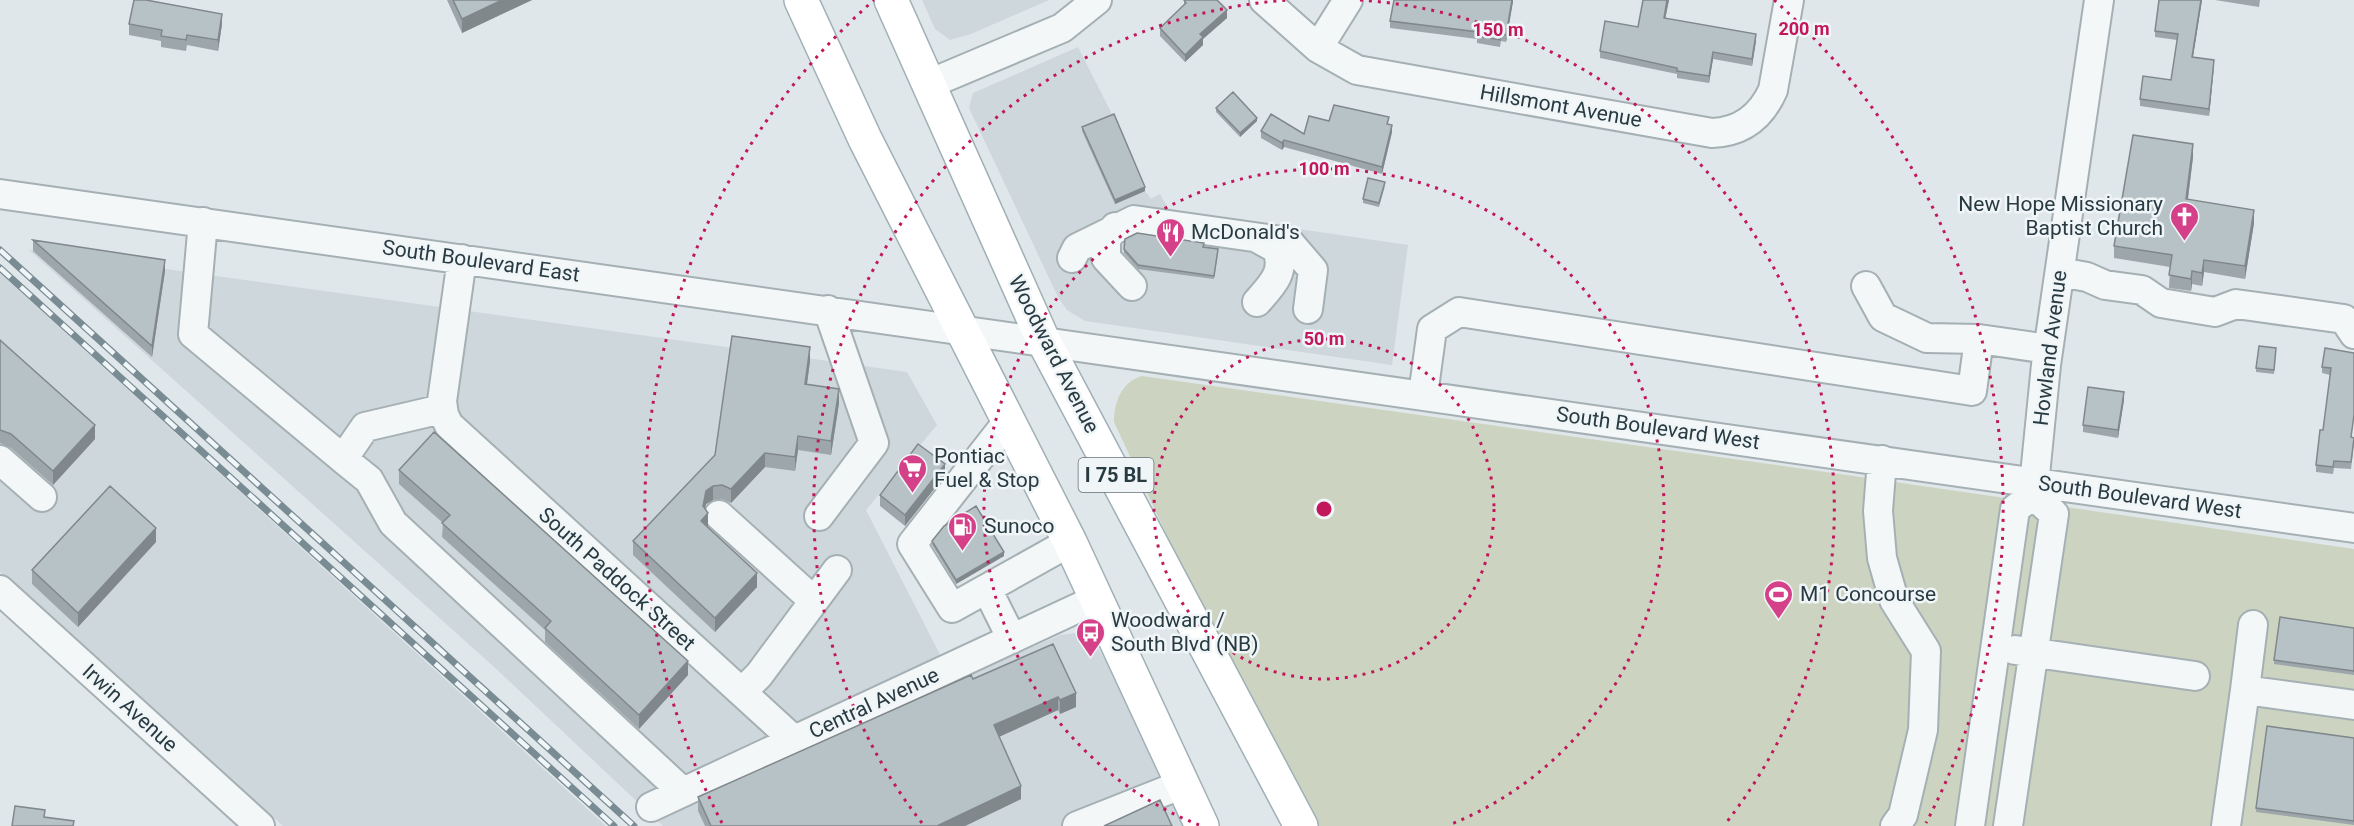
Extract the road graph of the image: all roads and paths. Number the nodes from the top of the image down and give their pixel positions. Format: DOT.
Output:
graph roads {
  1 [pos="801,0"];
  2 [pos="866,0"];
  3 [pos="891,0"];
  4 [pos="1264,0"];
  5 [pos="1348,0"];
  6 [pos="1789,0"];
  7 [pos="2099,0"];
  8 [pos="1091,2"];
  9 [pos="1318,48"];
  10 [pos="929,84"];
  11 [pos="0,194"];
  12 [pos="203,222"];
  13 [pos="1115,227"];
  14 [pos="1252,236"];
  15 [pos="1072,258"];
  16 [pos="462,259"];
  17 [pos="2060,272"];
  18 [pos="1132,286"];
  19 [pos="1866,286"];
  20 [pos="1257,302"];
  21 [pos="1308,309"];
  22 [pos="828,310"];
  23 [pos="963,329"];
  24 [pos="2354,334"];
  25 [pos="1979,339"];
  26 [pos="1043,340"];
  27 [pos="2048,349"];
  28 [pos="1423,395"];
  29 [pos="443,412"];
  30 [pos="1009,420"];
  31 [pos="343,459"];
  32 [pos="0,460"];
  33 [pos="1882,460"];
  34 [pos="2033,489"];
  35 [pos="42,497"];
  36 [pos="719,515"];
  37 [pos="819,516"];
  38 [pos="2354,528"];
  39 [pos="1070,542"];
  40 [pos="837,570"];
  41 [pos="987,589"];
  42 [pos="0,590"];
  43 [pos="1097,599"];
  44 [pos="814,601"];
  45 [pos="2253,626"];
  46 [pos="1012,639"];
  47 [pos="1995,647"];
  48 [pos="2034,653"];
  49 [pos="2195,676"];
  50 [pos="2245,690"];
  51 [pos="742,692"];
  52 [pos="2354,705"];
  53 [pos="794,740"];
  54 [pos="1183,784"];
  55 [pos="682,792"];
  56 [pos="651,807"];
  57 [pos="260,826"];
  58 [pos="1077,826"];
  59 [pos="1202,826"];
  60 [pos="1301,826"];
  61 [pos="1895,826"];
  62 [pos="1970,826"];
  63 [pos="2008,826"];
  64 [pos="2226,826"];
  1 -- 23 [label="main road, I 75 BL"];
  2 -- 10 [label="main road"];
  3 -- 10 [label="main road, Woodward Avenue / I 75 BL"];
  4 -- 9 [label="street, Hillsmont Avenue"];
  5 -- 9 [label="street"];
  6 -- 9 [label="street, Hillsmont Avenue"];
  7 -- 17 [label="street, Howland Avenue"];
  8 -- 10 [label="street"];
  10 -- 26 [label="main road, Woodward Avenue / I 75 BL"];
  11 -- 12 [label="street, South Boulevard East"];
  12 -- 16 [label="street, South Boulevard East"];
  12 -- 31 [label="street"];
  13 -- 14 [label="street"];
  13 -- 15 [label="street"];
  13 -- 18 [label="street"];
  14 -- 20 [label="street"];
  14 -- 21 [label="street"];
  16 -- 22 [label="street, South Boulevard East"];
  16 -- 29 [label="street"];
  17 -- 24 [label="street"];
  17 -- 27 [label="street, Howland Avenue"];
  19 -- 25 [label="street"];
  22 -- 23 [label="street, South Boulevard East"];
  22 -- 37 [label="street"];
  23 -- 26 [label="street, South Boulevard West"];
  23 -- 30 [label="main road, I 75 BL"];
  25 -- 27 [label="street"];
  25 -- 28 [label="street"];
  26 -- 28 [label="street, South Boulevard West"];
  26 -- 60 [label="main road, Woodward Avenue / I 75 BL"];
  27 -- 34 [label="street, Howland Avenue"];
  28 -- 33 [label="street, South Boulevard West"];
  29 -- 31 [label="street"];
  29 -- 51 [label="street, South Paddock Street"];
  30 -- 39 [label="main road, I 75 BL"];
  30 -- 41 [label="street"];
  31 -- 55 [label="street"];
  32 -- 35 [label="street"];
  33 -- 34 [label="street, South Boulevard West"];
  33 -- 61 [label="street"];
  34 -- 38 [label="street, South Boulevard West"];
  34 -- 47 [label="street"];
  34 -- 48 [label="street"];
  36 -- 44 [label="street"];
  39 -- 41 [label="street"];
  39 -- 43 [label="main road, I 75 BL"];
  40 -- 44 [label="street"];
  41 -- 46 [label="street"];
  42 -- 57 [label="street, Irwin Avenue"];
  43 -- 46 [label="street, Central Avenue"];
  43 -- 54 [label="main road, I 75 BL"];
  44 -- 51 [label="street"];
  45 -- 50 [label="street"];
  46 -- 53 [label="street, Central Avenue"];
  47 -- 48 [label="street"];
  47 -- 62 [label="street"];
  48 -- 49 [label="street"];
  48 -- 63 [label="street"];
  50 -- 52 [label="street"];
  50 -- 64 [label="street"];
  51 -- 53 [label="street, South Paddock Street"];
  53 -- 55 [label="street, Central Avenue"];
  54 -- 58 [label="street"];
  54 -- 59 [label="main road, I 75 BL"];
  55 -- 56 [label="street, Central Avenue"];
}
